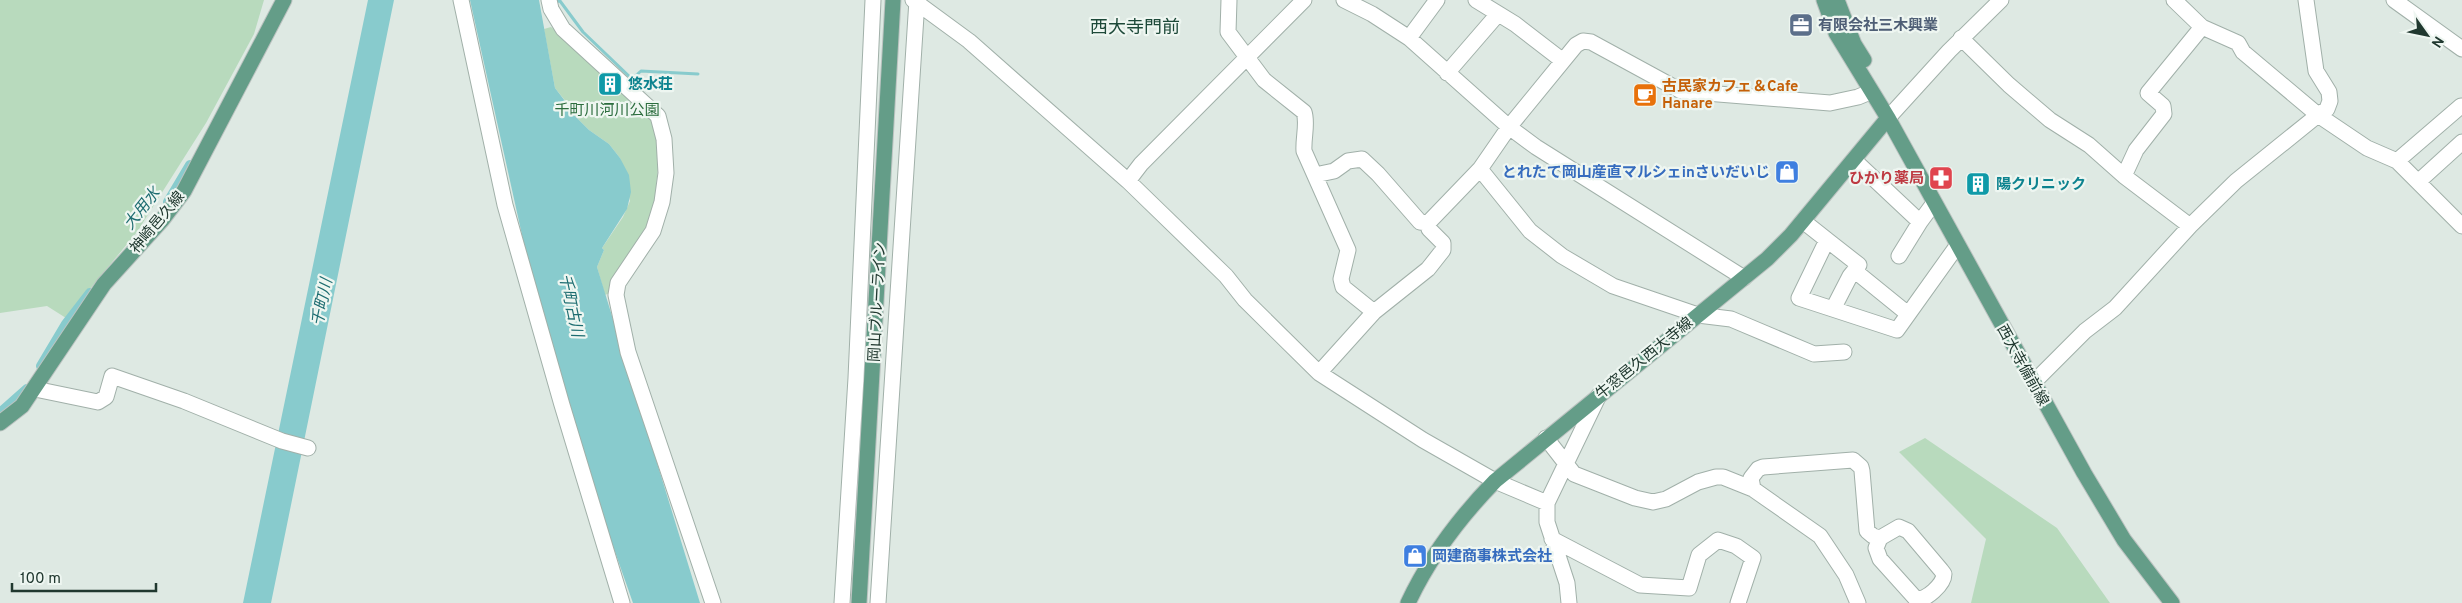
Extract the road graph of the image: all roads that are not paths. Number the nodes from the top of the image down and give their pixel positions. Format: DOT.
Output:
graph roads {
  1 [pos="284,0"];
  2 [pos="461,0"];
  3 [pos="549,0"];
  4 [pos="873,0"];
  5 [pos="894,0"];
  6 [pos="1229,0"];
  7 [pos="1304,0"];
  8 [pos="1344,0"];
  9 [pos="1437,0"];
  10 [pos="1476,0"];
  11 [pos="1824,0"];
  12 [pos="1837,0"];
  13 [pos="2001,0"];
  14 [pos="2174,0"];
  15 [pos="2306,0"];
  16 [pos="2394,0"];
  17 [pos="916,1"];
  18 [pos="1498,14"];
  19 [pos="2202,27"];
  20 [pos="1409,38"];
  21 [pos="1961,38"];
  22 [pos="2462,49"];
  23 [pos="1247,57"];
  24 [pos="1563,61"];
  25 [pos="1447,73"];
  26 [pos="1870,92"];
  27 [pos="2461,106"];
  28 [pos="2318,115"];
  29 [pos="1888,118"];
  30 [pos="1509,127"];
  31 [pos="2462,142"];
  32 [pos="1854,160"];
  33 [pos="2397,161"];
  34 [pos="1480,168"];
  35 [pos="1315,175"];
  36 [pos="2124,176"];
  37 [pos="1128,181"];
  38 [pos="2418,182"];
  39 [pos="1934,203"];
  40 [pos="1803,220"];
  41 [pos="1920,222"];
  42 [pos="1428,223"];
  43 [pos="2190,226"];
  44 [pos="2462,226"];
  45 [pos="1827,240"];
  46 [pos="1957,246"];
  47 [pos="1899,256"];
  48 [pos="1855,271"];
  49 [pos="1744,278"];
  50 [pos="1833,309"];
  51 [pos="1374,312"];
  52 [pos="1908,314"];
  53 [pos="1698,315"];
  54 [pos="1844,352"];
  55 [pos="1319,373"];
  56 [pos="2033,384"];
  57 [pos="35,389"];
  58 [pos="1600,394"];
  59 [pos="0,423"];
  60 [pos="1546,438"];
  61 [pos="308,448"];
  62 [pos="1565,464"];
  63 [pos="1495,481"];
  64 [pos="1753,489"];
  65 [pos="1547,503"];
  66 [pos="1552,538"];
  67 [pos="1880,538"];
  68 [pos="622,603"];
  69 [pos="713,603"];
  70 [pos="842,603"];
  71 [pos="859,603"];
  72 [pos="878,603"];
  73 [pos="1408,603"];
  74 [pos="1569,603"];
  75 [pos="1738,603"];
  76 [pos="1858,603"];
  77 [pos="2172,603"];
  1 -- 57 [label="main road, 神崎邑久線"];
  2 -- 68 [label="street"];
  3 -- 69 [label="street"];
  4 -- 70 [label="street"];
  5 -- 71 [label="main road, 岡山ブルーライン"];
  6 -- 23 [label="street"];
  7 -- 23 [label="street"];
  8 -- 20 [label="street"];
  9 -- 20 [label="street"];
  10 -- 18 [label="street"];
  11 -- 26 [label="main road, 西大寺備前線"];
  12 -- 29 [label="main road, 西大寺備前線"];
  13 -- 21 [label="street"];
  14 -- 19 [label="street"];
  15 -- 28 [label="street"];
  16 -- 22 [label="street"];
  17 -- 37 [label="street"];
  17 -- 72 [label="street"];
  18 -- 24 [label="street"];
  18 -- 25 [label="street"];
  19 -- 28 [label="street"];
  19 -- 36 [label="street"];
  20 -- 25 [label="street"];
  21 -- 29 [label="street"];
  21 -- 36 [label="street"];
  23 -- 35 [label="street"];
  23 -- 37 [label="street"];
  24 -- 26 [label="street"];
  24 -- 30 [label="street"];
  25 -- 30 [label="street"];
  26 -- 29 [label="main road, 西大寺備前線"];
  27 -- 33 [label="street"];
  28 -- 33 [label="street"];
  28 -- 43 [label="street"];
  29 -- 32 [label="main road, 牛窓邑久西大寺線"];
  29 -- 39 [label="main road, 西大寺備前線"];
  30 -- 34 [label="street"];
  30 -- 49 [label="street"];
  31 -- 38 [label="street"];
  32 -- 40 [label="main road, 牛窓邑久西大寺線"];
  32 -- 41 [label="street"];
  33 -- 38 [label="street"];
  34 -- 42 [label="street"];
  34 -- 53 [label="street"];
  35 -- 42 [label="street"];
  35 -- 51 [label="street"];
  36 -- 43 [label="street"];
  37 -- 55 [label="street"];
  38 -- 44 [label="street"];
  39 -- 41 [label="street"];
  39 -- 46 [label="main road, 西大寺備前線"];
  40 -- 45 [label="street"];
  40 -- 49 [label="main road, 牛窓邑久西大寺線"];
  41 -- 47 [label="street"];
  42 -- 51 [label="street"];
  43 -- 56 [label="street"];
  45 -- 48 [label="street"];
  45 -- 50 [label="street"];
  46 -- 52 [label="street"];
  46 -- 56 [label="main road, 西大寺備前線"];
  48 -- 50 [label="street"];
  48 -- 52 [label="street"];
  49 -- 53 [label="main road, 牛窓邑久西大寺線"];
  50 -- 52 [label="street"];
  51 -- 55 [label="street"];
  53 -- 54 [label="street"];
  53 -- 58 [label="main road, 牛窓邑久西大寺線"];
  55 -- 63 [label="street"];
  56 -- 77 [label="main road, 西大寺備前線"];
  57 -- 59 [label="main road, 神崎邑久線"];
  57 -- 61 [label="street"];
  58 -- 60 [label="main road, 牛窓邑久西大寺線"];
  58 -- 62 [label="street"];
  60 -- 62 [label="street"];
  60 -- 63 [label="main road, 牛窓邑久西大寺線"];
  62 -- 64 [label="street"];
  62 -- 65 [label="street"];
  63 -- 65 [label="street"];
  63 -- 73 [label="main road, 牛窓邑久西大寺線"];
  64 -- 67 [label="street"];
  64 -- 76 [label="street"];
  65 -- 66 [label="street"];
  66 -- 74 [label="street"];
  66 -- 75 [label="street"];
  67 -- 67 [label="street"];
}
